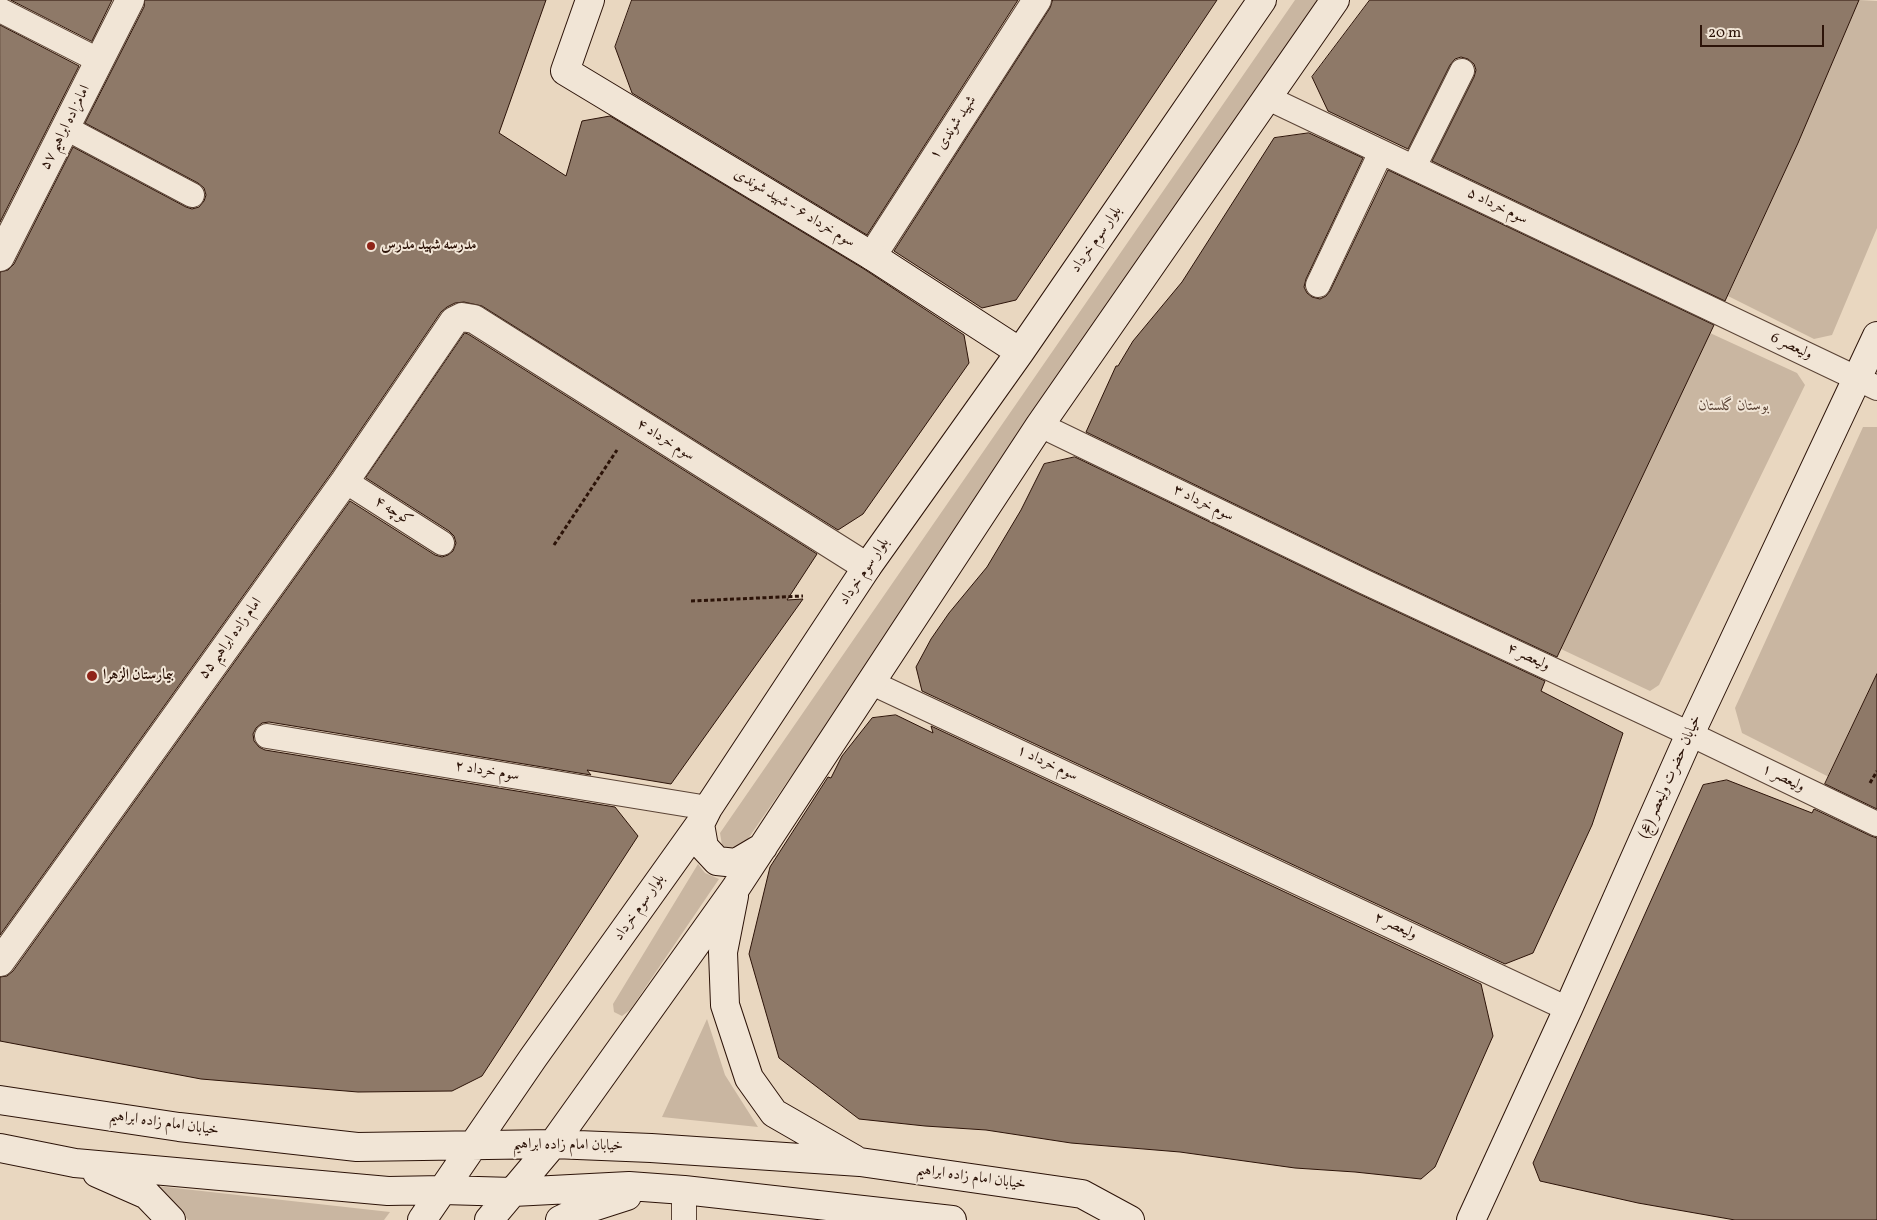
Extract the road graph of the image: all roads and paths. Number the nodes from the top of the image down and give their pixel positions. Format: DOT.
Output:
graph roads {
  1 [pos="130,0"];
  2 [pos="590,0"];
  3 [pos="1037,0"];
  4 [pos="1262,0"];
  5 [pos="1335,0"];
  6 [pos="0,10"];
  7 [pos="100,61"];
  8 [pos="1462,71"];
  9 [pos="1268,98"];
  10 [pos="66,128"];
  11 [pos="1381,152"];
  12 [pos="1414,167"];
  13 [pos="192,195"];
  14 [pos="0,256"];
  15 [pos="872,256"];
  16 [pos="1318,286"];
  17 [pos="462,316"];
  18 [pos="1725,316"];
  19 [pos="1877,336"];
  20 [pos="1020,352"];
  21 [pos="1867,383"];
  22 [pos="636,423"];
  23 [pos="1040,426"];
  24 [pos="345,481"];
  25 [pos="442,543"];
  26 [pos="554,546"];
  27 [pos="867,567"];
  28 [pos="1365,582"];
  29 [pos="849,594"];
  30 [pos="691,601"];
  31 [pos="872,683"];
  32 [pos="1690,734"];
  33 [pos="267,736"];
  34 [pos="704,816"];
  35 [pos="1877,824"];
  36 [pos="765,846"];
  37 [pos="1222,846"];
  38 [pos="735,889"];
  39 [pos="0,962"];
  40 [pos="1568,1009"];
  41 [pos="0,1100"];
  42 [pos="553,1144"];
  43 [pos="473,1146"];
  44 [pos="0,1148"];
  45 [pos="860,1162"];
  46 [pos="75,1163"];
  47 [pos="443,1190"];
  48 [pos="676,1190"];
  49 [pos="513,1192"];
  50 [pos="913,1218"];
  51 [pos="171,1220"];
  52 [pos="422,1220"];
  53 [pos="489,1220"];
  54 [pos="560,1220"];
  55 [pos="684,1220"];
  56 [pos="952,1220"];
  57 [pos="1130,1220"];
  58 [pos="1471,1220"];
  1 -- 7 [label="main road, امامزاده ابراهیم ۵۷"];
  2 -- 15 [label="main road, سوم خرداد ۶ - شهید شوندی"];
  3 -- 15 [label="main road, شهید شوندی ۱"];
  4 -- 20 [label="main road, بلوار سوم خرداد"];
  5 -- 9 [label="main road"];
  6 -- 7 [label="lane"];
  7 -- 10 [label="main road, امامزاده ابراهیم ۵۷"];
  8 -- 12 [label="lane"];
  9 -- 11 [label="lane, سوم خرداد ۵"];
  9 -- 23 [label="main road"];
  10 -- 13 [label="lane"];
  10 -- 14 [label="main road, امامزاده ابراهیم ۵۷"];
  11 -- 12 [label="lane, سوم خرداد ۵"];
  11 -- 16 [label="lane"];
  12 -- 18 [label="lane, سوم خرداد ۵"];
  15 -- 20 [label="main road, سوم خرداد ۶ - شهید شوندی"];
  17 -- 22 [label="main road, سوم خرداد ۴"];
  17 -- 24 [label="main road, امام زاده ابراهیم ۵۵"];
  18 -- 21 [label="lane, ولیعصر 6"];
  19 -- 21 [label="main road, خیابان حضرت ولیعصر (عج)"];
  20 -- 27 [label="main road, بلوار سوم خرداد"];
  21 -- 32 [label="main road, خیابان حضرت ولیعصر (عج)"];
  22 -- 26 [label="path"];
  22 -- 27 [label="main road, سوم خرداد ۴"];
  23 -- 28 [label="lane, سوم خرداد ۳"];
  23 -- 31 [label="main road"];
  24 -- 25 [label="lane, کوچه ۴"];
  24 -- 39 [label="main road, امام زاده ابراهیم ۵۵"];
  27 -- 29 [label="main road, بلوار سوم خرداد"];
  28 -- 32 [label="lane, ولیعصر ۴"];
  29 -- 30 [label="path"];
  29 -- 34 [label="main road, بلوار سوم خرداد"];
  31 -- 36 [label="main road"];
  31 -- 37 [label="lane, سوم خرداد ۱"];
  32 -- 35 [label="lane, ولیعصر ۱"];
  32 -- 40 [label="main road, خیابان حضرت ولیعصر (عج)"];
  33 -- 34 [label="lane, سوم خرداد ۲"];
  34 -- 36 [label="main road"];
  34 -- 43 [label="main road, بلوار سوم خرداد"];
  36 -- 38 [label="main road"];
  37 -- 40 [label="lane, ولیعصر ۲"];
  38 -- 42 [label="main road"];
  38 -- 45 [label="main road"];
  40 -- 58 [label="main road, خیابان حضرت ولیعصر (عج)"];
  41 -- 43 [label="main road, خیابان امام زاده ابراهیم"];
  42 -- 43 [label="main road, خیابان امام زاده ابراهیم"];
  42 -- 45 [label="main road, خیابان امام زاده ابراهیم"];
  42 -- 49 [label="main road"];
  43 -- 47 [label="main road, بلوار سوم خرداد"];
  44 -- 46 [label="main road"];
  45 -- 57 [label="main road, خیابان امام زاده ابراهیم"];
  46 -- 47 [label="main road"];
  46 -- 51 [label="main road"];
  47 -- 49 [label="main road"];
  47 -- 52 [label="main road, بلوار سوم خرداد"];
  48 -- 49 [label="main road"];
  48 -- 50 [label="main road"];
  48 -- 54 [label="main road"];
  48 -- 55 [label="lane"];
  49 -- 53 [label="main road"];
  50 -- 56 [label="main road"];
}
